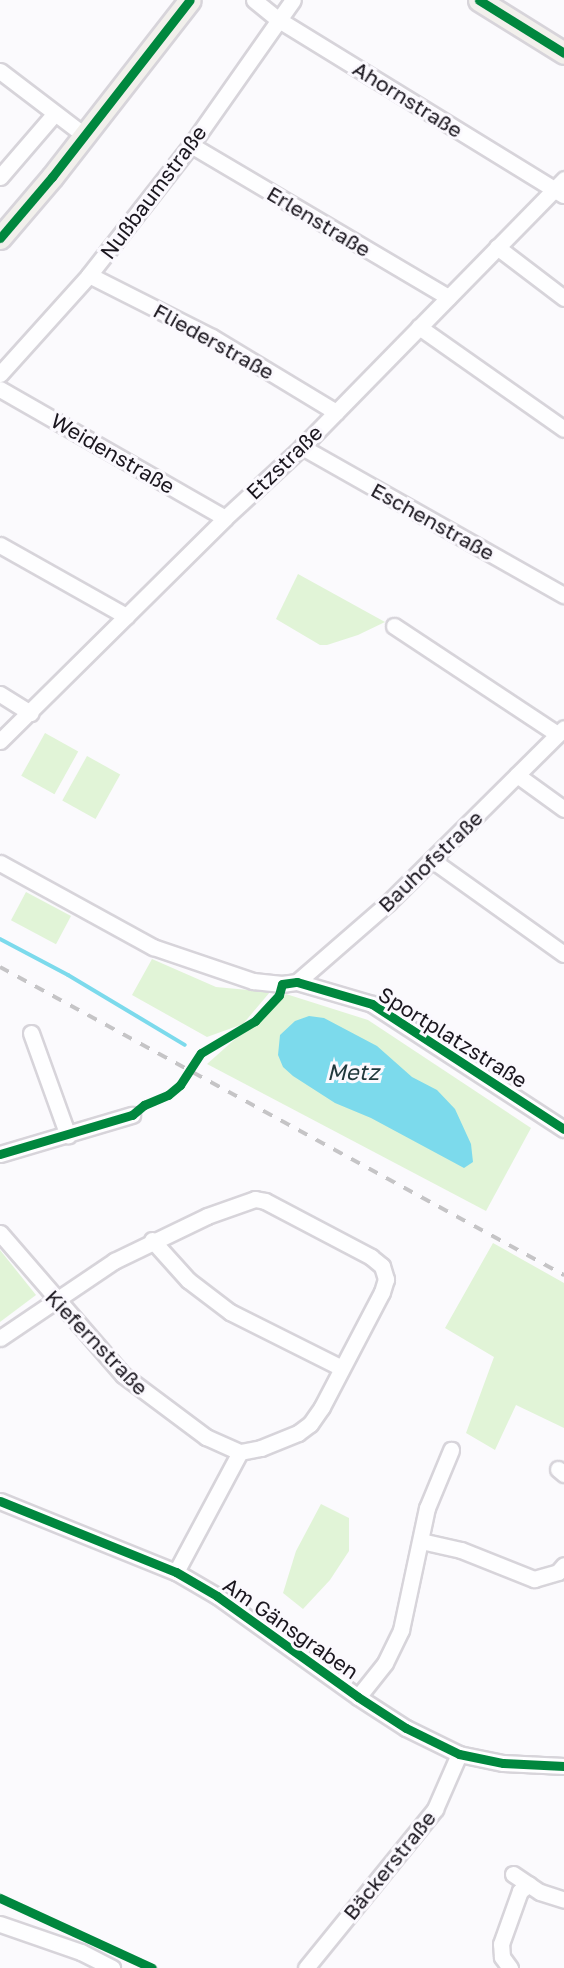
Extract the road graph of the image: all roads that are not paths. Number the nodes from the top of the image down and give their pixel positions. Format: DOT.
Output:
graph roads {
  1 [pos="190,0"];
  2 [pos="254,0"];
  3 [pos="293,0"];
  4 [pos="479,0"];
  5 [pos="279,20"];
  6 [pos="564,53"];
  7 [pos="0,71"];
  8 [pos="55,113"];
  9 [pos="84,135"];
  10 [pos="191,145"];
  11 [pos="0,177"];
  12 [pos="561,188"];
  13 [pos="0,238"];
  14 [pos="497,247"];
  15 [pos="89,275"];
  16 [pos="448,297"];
  17 [pos="564,298"];
  18 [pos="420,327"];
  19 [pos="0,374"];
  20 [pos="0,389"];
  21 [pos="336,412"];
  22 [pos="564,429"];
  23 [pos="302,447"];
  24 [pos="225,518"];
  25 [pos="0,545"];
  26 [pos="564,595"];
  27 [pos="126,616"];
  28 [pos="394,626"];
  29 [pos="0,694"];
  30 [pos="30,713"];
  31 [pos="561,731"];
  32 [pos="0,741"];
  33 [pos="517,775"];
  34 [pos="564,809"];
  35 [pos="432,860"];
  36 [pos="0,863"];
  37 [pos="564,954"];
  38 [pos="297,982"];
  39 [pos="31,1033"];
  40 [pos="132,1115"];
  41 [pos="564,1129"];
  42 [pos="68,1136"];
  43 [pos="0,1154"];
  44 [pos="0,1233"];
  45 [pos="152,1240"];
  46 [pos="55,1299"];
  47 [pos="0,1338"];
  48 [pos="342,1368"];
  49 [pos="451,1449"];
  50 [pos="240,1452"];
  51 [pos="0,1501"];
  52 [pos="421,1541"];
  53 [pos="564,1565"];
  54 [pos="176,1572"];
  55 [pos="358,1697"];
  56 [pos="459,1754"];
  57 [pos="564,1766"];
  58 [pos="513,1874"];
  59 [pos="529,1884"];
  60 [pos="564,1900"];
  61 [pos="0,1924"];
  62 [pos="112,1968"];
  63 [pos="306,1968"];
  64 [pos="510,1968"];
  1 -- 9 [label="street"];
  2 -- 5 [label="street, Ahornstraße"];
  3 -- 5 [label="street, Nußbaumstraße"];
  4 -- 6 [label="street"];
  5 -- 10 [label="street, Nußbaumstraße"];
  5 -- 12 [label="street, Ahornstraße"];
  7 -- 8 [label="street"];
  8 -- 9 [label="street"];
  8 -- 11 [label="street"];
  9 -- 13 [label="street"];
  10 -- 15 [label="street, Nußbaumstraße"];
  10 -- 16 [label="street, Erlenstraße"];
  12 -- 14 [label="street, Etzstraße"];
  14 -- 16 [label="street, Etzstraße"];
  14 -- 17 [label="street"];
  15 -- 19 [label="street, Nußbaumstraße"];
  15 -- 21 [label="street, Fliederstraße"];
  16 -- 18 [label="street, Etzstraße"];
  18 -- 21 [label="street, Etzstraße"];
  18 -- 22 [label="street"];
  20 -- 24 [label="street, Weidenstraße"];
  21 -- 23 [label="street, Etzstraße"];
  23 -- 24 [label="street, Etzstraße"];
  23 -- 26 [label="street, Eschenstraße"];
  24 -- 27 [label="street, Etzstraße"];
  25 -- 27 [label="street"];
  27 -- 30 [label="street, Etzstraße"];
  28 -- 31 [label="street, Bauhofstraße"];
  29 -- 30 [label="street"];
  30 -- 32 [label="street, Etzstraße"];
  31 -- 33 [label="street, Bauhofstraße"];
  33 -- 34 [label="street"];
  33 -- 35 [label="street, Bauhofstraße"];
  35 -- 37 [label="street"];
  35 -- 38 [label="street, Bauhofstraße"];
  36 -- 38 [label="street, Sportplatzstraße"];
  38 -- 41 [label="street, Sportplatzstraße"];
  39 -- 42 [label="street"];
  40 -- 42 [label="street"];
  42 -- 43 [label="street"];
  44 -- 46 [label="street, Kiefernstraße"];
  45 -- 46 [label="street"];
  45 -- 48 [label="street"];
  45 -- 48 [label="street"];
  46 -- 47 [label="street"];
  46 -- 50 [label="street, Kiefernstraße"];
  48 -- 50 [label="street"];
  49 -- 52 [label="street"];
  50 -- 54 [label="street"];
  51 -- 54 [label="street, Am Gänsgraben"];
  52 -- 53 [label="street"];
  52 -- 55 [label="street"];
  54 -- 55 [label="street, Am Gänsgraben"];
  55 -- 56 [label="street, Am Gänsgraben"];
  56 -- 57 [label="street, Am Gänsgraben"];
  56 -- 63 [label="street, Bäckerstraße"];
  58 -- 59 [label="street"];
  59 -- 60 [label="street"];
  59 -- 64 [label="street"];
  61 -- 62 [label="street"];
}
